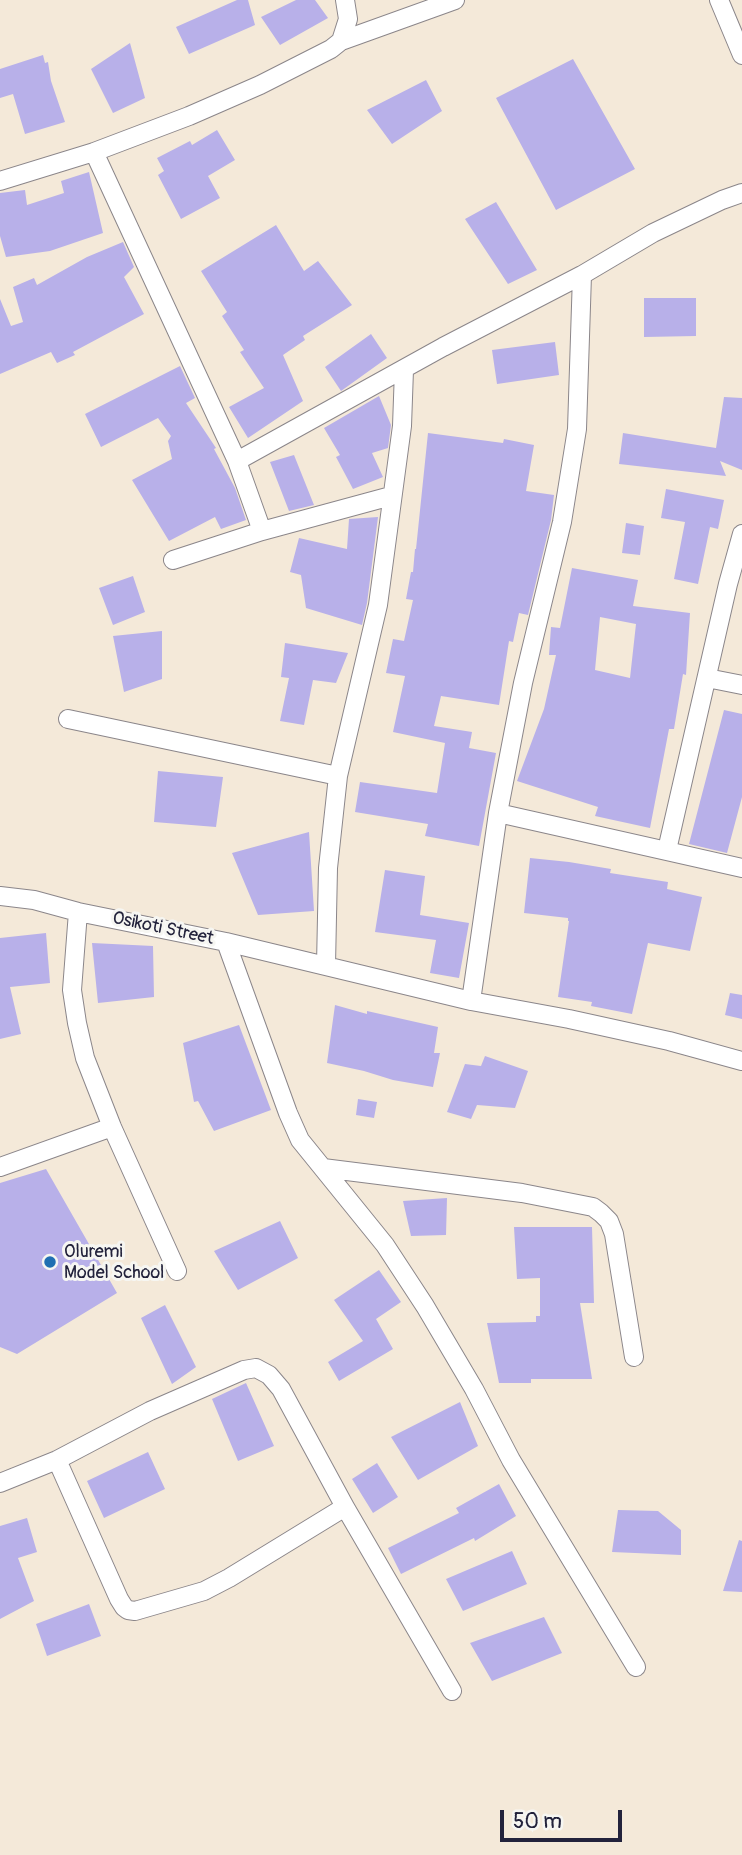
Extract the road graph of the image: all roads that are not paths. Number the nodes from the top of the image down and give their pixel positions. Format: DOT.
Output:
graph roads {
  1 [pos="345,0"];
  2 [pos="455,0"];
  3 [pos="719,0"];
  4 [pos="341,41"];
  5 [pos="742,55"];
  6 [pos="94,152"];
  7 [pos="0,181"];
  8 [pos="742,193"];
  9 [pos="582,275"];
  10 [pos="404,370"];
  11 [pos="237,461"];
  12 [pos="391,496"];
  13 [pos="262,531"];
  14 [pos="742,534"];
  15 [pos="173,560"];
  16 [pos="707,678"];
  17 [pos="742,685"];
  18 [pos="68,719"];
  19 [pos="338,776"];
  20 [pos="498,813"];
  21 [pos="667,850"];
  22 [pos="742,868"];
  23 [pos="0,896"];
  24 [pos="78,912"];
  25 [pos="226,942"];
  26 [pos="326,965"];
  27 [pos="471,1001"];
  28 [pos="742,1061"];
  29 [pos="112,1127"];
  30 [pos="0,1167"];
  31 [pos="323,1168"];
  32 [pos="177,1271"];
  33 [pos="634,1357"];
  34 [pos="57,1460"];
  35 [pos="0,1483"];
  36 [pos="345,1507"];
  37 [pos="635,1667"];
  38 [pos="452,1692"];
  1 -- 4 [label="street"];
  2 -- 4 [label="street"];
  3 -- 5 [label="street"];
  4 -- 6 [label="street"];
  6 -- 7 [label="street"];
  6 -- 11 [label="street"];
  8 -- 9 [label="street"];
  9 -- 10 [label="street"];
  9 -- 20 [label="street"];
  10 -- 11 [label="street"];
  10 -- 12 [label="street"];
  11 -- 13 [label="street"];
  12 -- 13 [label="street"];
  12 -- 19 [label="street"];
  13 -- 15 [label="street"];
  14 -- 16 [label="street"];
  16 -- 17 [label="street"];
  16 -- 21 [label="street"];
  18 -- 19 [label="street"];
  19 -- 26 [label="street"];
  20 -- 21 [label="street"];
  20 -- 27 [label="street"];
  21 -- 22 [label="street"];
  23 -- 24 [label="street, Osikoti Street"];
  24 -- 25 [label="street, Osikoti Street"];
  24 -- 29 [label="street"];
  25 -- 26 [label="street, Osikoti Street"];
  25 -- 31 [label="street"];
  26 -- 27 [label="street, Osikoti Street"];
  27 -- 28 [label="street, Osikoti Street"];
  29 -- 30 [label="street"];
  29 -- 32 [label="street"];
  31 -- 33 [label="street"];
  31 -- 37 [label="street"];
  34 -- 35 [label="street"];
  34 -- 36 [label="street"];
  34 -- 36 [label="street"];
  36 -- 38 [label="street"];
}
